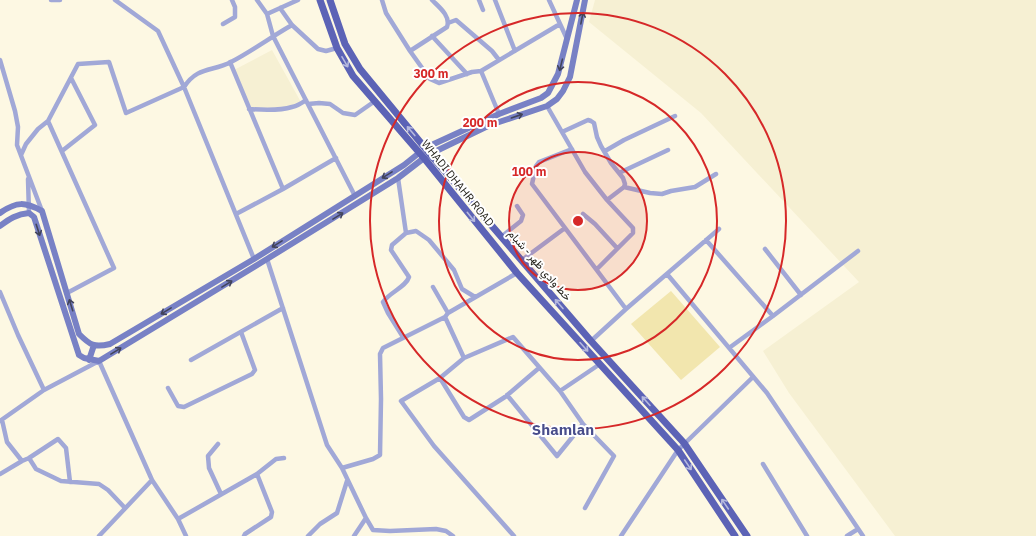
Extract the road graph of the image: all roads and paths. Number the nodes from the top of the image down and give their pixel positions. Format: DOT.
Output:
graph roads {
  1 [pos="51,0"];
  2 [pos="60,0"];
  3 [pos="115,0"];
  4 [pos="232,0"];
  5 [pos="257,0"];
  6 [pos="298,0"];
  7 [pos="320,0"];
  8 [pos="330,0"];
  9 [pos="382,0"];
  10 [pos="432,0"];
  11 [pos="479,0"];
  12 [pos="495,0"];
  13 [pos="548,0"];
  14 [pos="576,0"];
  15 [pos="586,0"];
  16 [pos="280,8"];
  17 [pos="483,10"];
  18 [pos="267,14"];
  19 [pos="448,23"];
  20 [pos="223,24"];
  21 [pos="560,24"];
  22 [pos="292,25"];
  23 [pos="273,36"];
  24 [pos="432,36"];
  25 [pos="567,39"];
  26 [pos="337,48"];
  27 [pos="410,51"];
  28 [pos="515,51"];
  29 [pos="0,60"];
  30 [pos="499,60"];
  31 [pos="230,62"];
  32 [pos="481,71"];
  33 [pos="467,74"];
  34 [pos="71,78"];
  35 [pos="184,87"];
  36 [pos="375,101"];
  37 [pos="307,102"];
  38 [pos="547,106"];
  39 [pos="249,109"];
  40 [pos="499,114"];
  41 [pos="675,116"];
  42 [pos="48,121"];
  43 [pos="562,132"];
  44 [pos="572,149"];
  45 [pos="668,150"];
  46 [pos="62,151"];
  47 [pos="605,151"];
  48 [pos="424,153"];
  49 [pos="21,155"];
  50 [pos="336,158"];
  51 [pos="27,167"];
  52 [pos="619,173"];
  53 [pos="716,174"];
  54 [pos="398,178"];
  55 [pos="624,188"];
  56 [pos="283,189"];
  57 [pos="355,196"];
  58 [pos="607,200"];
  59 [pos="29,205"];
  60 [pos="517,206"];
  61 [pos="42,211"];
  62 [pos="0,213"];
  63 [pos="29,213"];
  64 [pos="236,214"];
  65 [pos="583,214"];
  66 [pos="0,226"];
  67 [pos="565,228"];
  68 [pos="719,229"];
  69 [pos="406,233"];
  70 [pos="501,237"];
  71 [pos="706,240"];
  72 [pos="617,248"];
  73 [pos="765,249"];
  74 [pos="858,251"];
  75 [pos="254,259"];
  76 [pos="267,259"];
  77 [pos="522,260"];
  78 [pos="597,269"];
  79 [pos="517,273"];
  80 [pos="667,274"];
  81 [pos="432,288"];
  82 [pos="0,292"];
  83 [pos="67,293"];
  84 [pos="801,295"];
  85 [pos="475,297"];
  86 [pos="6,306"];
  87 [pos="284,308"];
  88 [pos="626,309"];
  89 [pos="0,310"];
  90 [pos="447,315"];
  91 [pos="773,316"];
  92 [pos="241,332"];
  93 [pos="403,337"];
  94 [pos="592,341"];
  95 [pos="94,345"];
  96 [pos="730,348"];
  97 [pos="464,358"];
  98 [pos="89,360"];
  99 [pos="191,360"];
  100 [pos="99,361"];
  101 [pos="600,364"];
  102 [pos="540,368"];
  103 [pos="753,377"];
  104 [pos="440,378"];
  105 [pos="168,388"];
  106 [pos="44,390"];
  107 [pos="560,391"];
  108 [pos="507,395"];
  109 [pos="1,421"];
  110 [pos="583,424"];
  111 [pos="684,443"];
  112 [pos="218,444"];
  113 [pos="678,450"];
  114 [pos="29,458"];
  115 [pos="284,458"];
  116 [pos="22,461"];
  117 [pos="763,464"];
  118 [pos="342,468"];
  119 [pos="0,474"];
  120 [pos="257,474"];
  121 [pos="152,480"];
  122 [pos="347,481"];
  123 [pos="70,482"];
  124 [pos="221,494"];
  125 [pos="125,508"];
  126 [pos="585,508"];
  127 [pos="366,518"];
  128 [pos="178,519"];
  129 [pos="858,529"];
  130 [pos="99,536"];
  131 [pos="186,536"];
  132 [pos="244,536"];
  133 [pos="308,536"];
  134 [pos="354,536"];
  135 [pos="453,536"];
  136 [pos="514,536"];
  137 [pos="621,536"];
  138 [pos="735,536"];
  139 [pos="747,536"];
  140 [pos="807,536"];
  141 [pos="846,536"];
  142 [pos="863,536"];
  1 -- 2 [label="street"];
  3 -- 35 [label="street"];
  4 -- 20 [label="street"];
  5 -- 18 [label="street"];
  6 -- 16 [label="street"];
  7 -- 26 [label="main road, WHADI DHAHR ROAD"];
  48 -- 8 [label="main road, خط وادي ظهر - شبام, one-way"];
  9 -- 27 [label="street"];
  10 -- 19 [label="street"];
  11 -- 17 [label="street"];
  12 -- 28 [label="street"];
  13 -- 21 [label="street"];
  14 -- 25 [label="street"];
  38 -- 15 [label="street, one-way"];
  16 -- 18 [label="street"];
  16 -- 22 [label="street"];
  18 -- 23 [label="street"];
  19 -- 24 [label="street"];
  19 -- 30 [label="street"];
  21 -- 25 [label="street"];
  21 -- 28 [label="street"];
  22 -- 23 [label="street"];
  22 -- 26 [label="street"];
  23 -- 31 [label="street"];
  23 -- 37 [label="street"];
  24 -- 27 [label="street"];
  24 -- 33 [label="street"];
  25 -- 40 [label="street, one-way"];
  26 -- 36 [label="main road, WHADI DHAHR ROAD, one-way"];
  27 -- 33 [label="street"];
  28 -- 30 [label="street"];
  29 -- 49 [label="street"];
  30 -- 32 [label="street"];
  31 -- 35 [label="street"];
  31 -- 39 [label="street"];
  32 -- 33 [label="street"];
  32 -- 40 [label="street"];
  34 -- 35 [label="street"];
  34 -- 42 [label="street"];
  34 -- 46 [label="street"];
  35 -- 64 [label="street"];
  36 -- 37 [label="street"];
  36 -- 48 [label="main road, WHADI DHAHR ROAD"];
  37 -- 39 [label="street"];
  37 -- 50 [label="street"];
  38 -- 43 [label="street"];
  48 -- 38 [label="street, one-way"];
  39 -- 56 [label="street"];
  40 -- 48 [label="street"];
  41 -- 47 [label="street"];
  42 -- 46 [label="street"];
  42 -- 49 [label="street"];
  43 -- 44 [label="street"];
  43 -- 47 [label="street"];
  44 -- 58 [label="street"];
  44 -- 67 [label="street"];
  45 -- 52 [label="street"];
  46 -- 83 [label="street"];
  47 -- 52 [label="street"];
  48 -- 54 [label="street"];
  48 -- 57 [label="street, one-way"];
  48 -- 70 [label="main road, خط وادي ظهر - شبام"];
  48 -- 79 [label="main road, WHADI DHAHR ROAD, one-way"];
  49 -- 51 [label="street"];
  50 -- 56 [label="street"];
  50 -- 57 [label="street"];
  51 -- 59 [label="street"];
  51 -- 61 [label="street"];
  52 -- 55 [label="street"];
  53 -- 55 [label="street"];
  54 -- 69 [label="street"];
  76 -- 54 [label="street, one-way"];
  55 -- 58 [label="street"];
  56 -- 64 [label="street"];
  57 -- 75 [label="street, one-way"];
  58 -- 72 [label="street"];
  59 -- 61 [label="street"];
  59 -- 62 [label="street"];
  59 -- 63 [label="street"];
  60 -- 70 [label="street"];
  61 -- 83 [label="street"];
  63 -- 66 [label="street"];
  63 -- 98 [label="street, one-way"];
  64 -- 75 [label="street"];
  65 -- 72 [label="street"];
  67 -- 77 [label="street"];
  67 -- 78 [label="street"];
  68 -- 71 [label="street"];
  69 -- 85 [label="street"];
  69 -- 93 [label="street"];
  70 -- 77 [label="main road, خط وادي ظهر - شبام"];
  71 -- 80 [label="street"];
  71 -- 91 [label="street"];
  72 -- 78 [label="street"];
  73 -- 84 [label="street"];
  74 -- 84 [label="street"];
  75 -- 95 [label="street, one-way"];
  76 -- 87 [label="street"];
  100 -- 76 [label="street, one-way"];
  94 -- 77 [label="main road, خط وادي ظهر - شبام, one-way"];
  78 -- 88 [label="street"];
  79 -- 85 [label="street"];
  79 -- 101 [label="main road, WHADI DHAHR ROAD, one-way"];
  80 -- 88 [label="street"];
  80 -- 96 [label="street"];
  81 -- 90 [label="street"];
  82 -- 86 [label="street"];
  95 -- 83 [label="street, one-way"];
  84 -- 91 [label="street"];
  85 -- 90 [label="street"];
  86 -- 89 [label="street"];
  86 -- 106 [label="street"];
  87 -- 92 [label="street"];
  87 -- 118 [label="street"];
  88 -- 94 [label="street"];
  90 -- 93 [label="street"];
  90 -- 97 [label="street"];
  91 -- 96 [label="street"];
  92 -- 99 [label="street"];
  92 -- 105 [label="street"];
  93 -- 118 [label="street"];
  111 -- 94 [label="main road, خط وادي ظهر - شبام, one-way"];
  95 -- 98 [label="street"];
  96 -- 103 [label="street"];
  97 -- 102 [label="street"];
  97 -- 104 [label="street"];
  98 -- 100 [label="street"];
  100 -- 106 [label="street"];
  100 -- 121 [label="street"];
  101 -- 107 [label="street"];
  101 -- 113 [label="main road, WHADI DHAHR ROAD"];
  102 -- 107 [label="street"];
  102 -- 108 [label="street"];
  103 -- 111 [label="street"];
  103 -- 129 [label="street"];
  104 -- 108 [label="street"];
  104 -- 136 [label="street"];
  106 -- 109 [label="street"];
  107 -- 110 [label="street"];
  108 -- 110 [label="street"];
  109 -- 116 [label="street"];
  110 -- 126 [label="street"];
  111 -- 113 [label="street"];
  139 -- 111 [label="main road, خط وادي ظهر - شبام, one-way"];
  112 -- 124 [label="street"];
  113 -- 137 [label="street"];
  113 -- 138 [label="main road, WHADI DHAHR ROAD, one-way"];
  114 -- 116 [label="street"];
  114 -- 123 [label="street"];
  114 -- 123 [label="street"];
  115 -- 120 [label="street"];
  116 -- 119 [label="street"];
  117 -- 140 [label="street"];
  118 -- 122 [label="street"];
  120 -- 124 [label="street"];
  120 -- 132 [label="street"];
  121 -- 125 [label="street"];
  121 -- 128 [label="street"];
  122 -- 127 [label="street"];
  122 -- 133 [label="street"];
  123 -- 125 [label="street"];
  124 -- 128 [label="street"];
  125 -- 130 [label="street"];
  127 -- 134 [label="street"];
  127 -- 135 [label="street"];
  128 -- 131 [label="street"];
  129 -- 141 [label="street"];
  129 -- 142 [label="street"];
}
